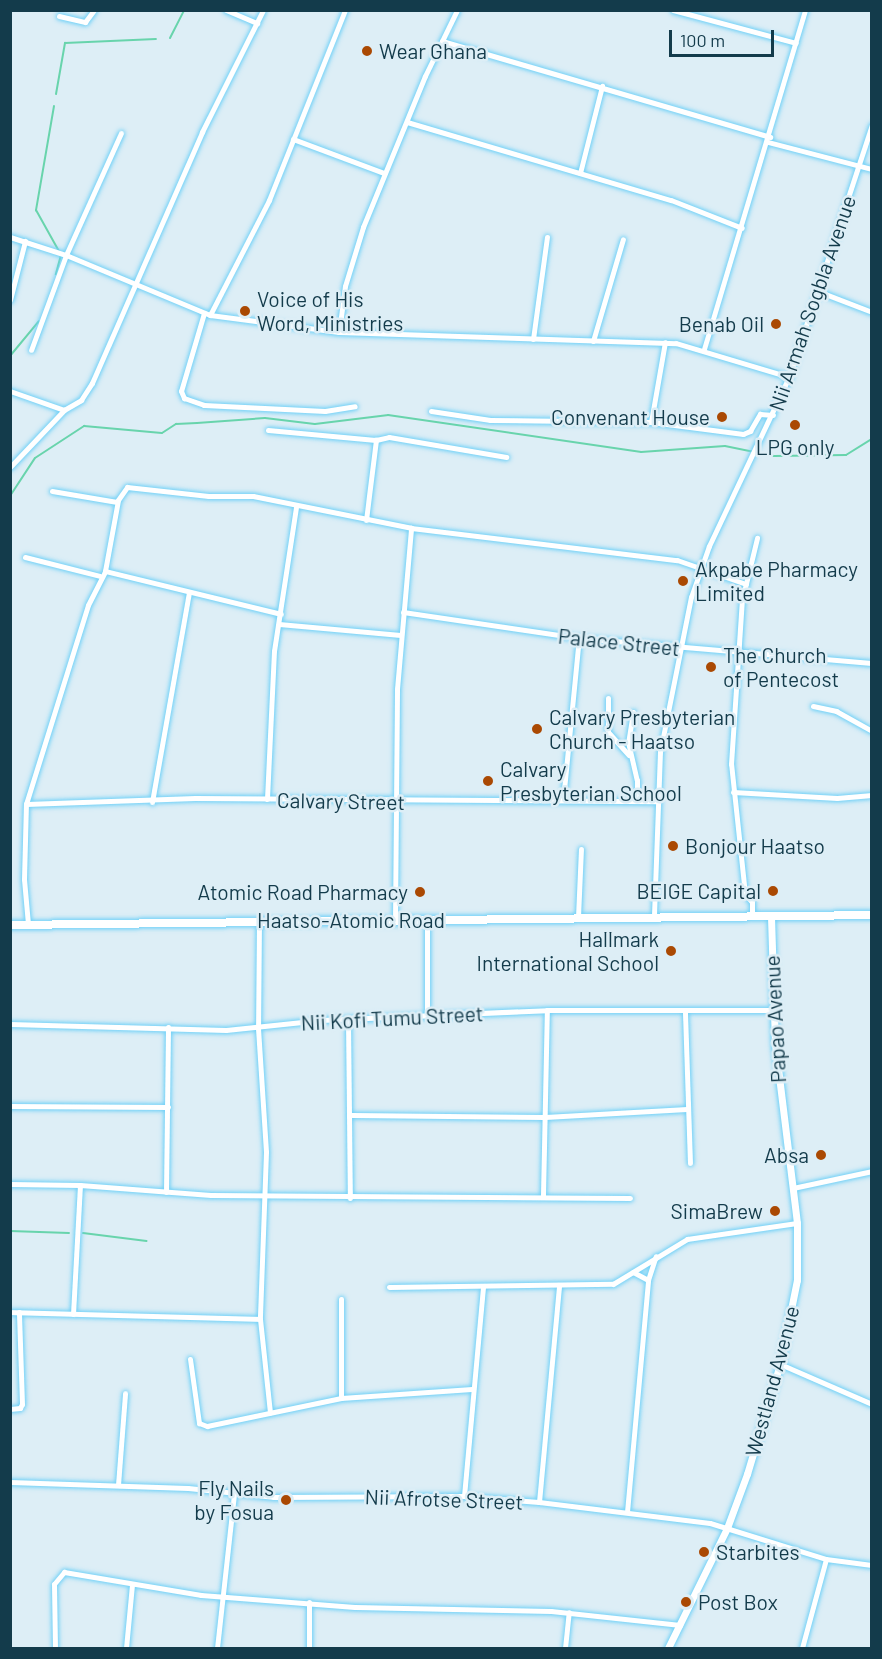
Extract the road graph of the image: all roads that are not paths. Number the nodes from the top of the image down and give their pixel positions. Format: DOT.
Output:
graph roads {
  1 [pos="93,10"];
  2 [pos="226,10"];
  3 [pos="263,10"];
  4 [pos="345,10"];
  5 [pos="457,10"];
  6 [pos="673,10"];
  7 [pos="806,10"];
  8 [pos="59,16"];
  9 [pos="257,23"];
  10 [pos="442,41"];
  11 [pos="796,43"];
  12 [pos="602,86"];
  13 [pos="407,122"];
  14 [pos="872,125"];
  15 [pos="121,133"];
  16 [pos="293,139"];
  17 [pos="769,139"];
  18 [pos="859,165"];
  19 [pos="872,169"];
  20 [pos="384,173"];
  21 [pos="580,173"];
  22 [pos="742,228"];
  23 [pos="10,237"];
  24 [pos="547,237"];
  25 [pos="623,239"];
  26 [pos="25,241"];
  27 [pos="66,255"];
  28 [pos="136,284"];
  29 [pos="820,292"];
  30 [pos="10,300"];
  31 [pos="872,312"];
  32 [pos="204,313"];
  33 [pos="210,315"];
  34 [pos="339,332"];
  35 [pos="533,339"];
  36 [pos="593,341"];
  37 [pos="665,342"];
  38 [pos="704,349"];
  39 [pos="31,351"];
  40 [pos="789,377"];
  41 [pos="10,390"];
  42 [pos="355,406"];
  43 [pos="64,410"];
  44 [pos="431,411"];
  45 [pos="772,416"];
  46 [pos="651,422"];
  47 [pos="268,430"];
  48 [pos="376,440"];
  49 [pos="506,457"];
  50 [pos="10,467"];
  51 [pos="52,491"];
  52 [pos="117,502"];
  53 [pos="296,507"];
  54 [pos="366,520"];
  55 [pos="411,528"];
  56 [pos="757,538"];
  57 [pos="25,557"];
  58 [pos="701,566"];
  59 [pos="105,571"];
  60 [pos="100,576"];
  61 [pos="746,584"];
  62 [pos="189,593"];
  63 [pos="404,612"];
  64 [pos="281,614"];
  65 [pos="279,624"];
  66 [pos="401,635"];
  67 [pos="579,639"];
  68 [pos="678,648"];
  69 [pos="738,653"];
  70 [pos="872,663"];
  71 [pos="608,698"];
  72 [pos="813,706"];
  73 [pos="633,712"];
  74 [pos="872,731"];
  75 [pos="630,757"];
  76 [pos="733,792"];
  77 [pos="872,795"];
  78 [pos="267,799"];
  79 [pos="563,800"];
  80 [pos="637,801"];
  81 [pos="656,801"];
  82 [pos="152,802"];
  83 [pos="394,802"];
  84 [pos="26,804"];
  85 [pos="580,849"];
  86 [pos="654,915"];
  87 [pos="752,915"];
  88 [pos="872,915"];
  89 [pos="771,916"];
  90 [pos="578,917"];
  91 [pos="394,920"];
  92 [pos="427,920"];
  93 [pos="259,921"];
  94 [pos="28,924"];
  95 [pos="10,925"];
  96 [pos="547,1010"];
  97 [pos="773,1011"];
  98 [pos="685,1013"];
  99 [pos="427,1016"];
  100 [pos="348,1019"];
  101 [pos="10,1024"];
  102 [pos="168,1027"];
  103 [pos="258,1028"];
  104 [pos="779,1098"];
  105 [pos="10,1106"];
  106 [pos="168,1107"];
  107 [pos="687,1109"];
  108 [pos="352,1115"];
  109 [pos="545,1117"];
  110 [pos="690,1163"];
  111 [pos="872,1171"];
  112 [pos="10,1184"];
  113 [pos="80,1185"];
  114 [pos="793,1188"];
  115 [pos="166,1192"];
  116 [pos="264,1195"];
  117 [pos="543,1195"];
  118 [pos="350,1198"];
  119 [pos="630,1198"];
  120 [pos="797,1223"];
  121 [pos="656,1256"];
  122 [pos="633,1272"];
  123 [pos="648,1280"];
  124 [pos="559,1285"];
  125 [pos="389,1287"];
  126 [pos="483,1287"];
  127 [pos="341,1299"];
  128 [pos="10,1312"];
  129 [pos="19,1312"];
  130 [pos="73,1314"];
  131 [pos="260,1320"];
  132 [pos="190,1359"];
  133 [pos="780,1364"];
  134 [pos="472,1389"];
  135 [pos="125,1392"];
  136 [pos="341,1398"];
  137 [pos="872,1404"];
  138 [pos="10,1409"];
  139 [pos="270,1412"];
  140 [pos="10,1482"];
  141 [pos="118,1485"];
  142 [pos="234,1493"];
  143 [pos="464,1496"];
  144 [pos="539,1502"];
  145 [pos="627,1512"];
  146 [pos="727,1528"];
  147 [pos="826,1559"];
  148 [pos="872,1565"];
  149 [pos="132,1584"];
  150 [pos="223,1597"];
  151 [pos="309,1602"];
  152 [pos="569,1612"];
  153 [pos="680,1624"];
  154 [pos="55,1648"];
  155 [pos="126,1648"];
  156 [pos="217,1648"];
  157 [pos="309,1648"];
  158 [pos="565,1648"];
  159 [pos="668,1648"];
  160 [pos="802,1648"];
  1 -- 8 [label="street"];
  2 -- 9 [label="street"];
  3 -- 9 [label="street"];
  4 -- 16 [label="street"];
  5 -- 10 [label="street"];
  6 -- 11 [label="street"];
  7 -- 11 [label="street"];
  9 -- 28 [label="street"];
  10 -- 12 [label="street"];
  10 -- 13 [label="street"];
  11 -- 17 [label="street"];
  12 -- 17 [label="street"];
  12 -- 21 [label="street"];
  13 -- 20 [label="street"];
  13 -- 21 [label="street"];
  14 -- 18 [label="street, Nii Armah Sogbla Avenue"];
  15 -- 27 [label="street"];
  16 -- 20 [label="street"];
  16 -- 33 [label="street"];
  17 -- 18 [label="street"];
  17 -- 22 [label="street"];
  18 -- 19 [label="street"];
  18 -- 29 [label="street, Nii Armah Sogbla Avenue"];
  20 -- 34 [label="street"];
  21 -- 22 [label="street"];
  22 -- 38 [label="street"];
  23 -- 26 [label="street"];
  24 -- 35 [label="street"];
  25 -- 36 [label="street"];
  26 -- 27 [label="street"];
  26 -- 30 [label="street"];
  27 -- 28 [label="street"];
  27 -- 39 [label="street"];
  28 -- 32 [label="street"];
  28 -- 43 [label="street"];
  29 -- 31 [label="street"];
  29 -- 40 [label="street, Nii Armah Sogbla Avenue"];
  32 -- 33 [label="street"];
  32 -- 42 [label="street"];
  33 -- 34 [label="street"];
  34 -- 35 [label="street"];
  35 -- 36 [label="street"];
  36 -- 37 [label="street"];
  37 -- 38 [label="street"];
  37 -- 46 [label="street"];
  38 -- 40 [label="street"];
  40 -- 45 [label="street, Nii Armah Sogbla Avenue"];
  41 -- 43 [label="street"];
  43 -- 50 [label="street"];
  44 -- 46 [label="street"];
  45 -- 46 [label="street"];
  45 -- 58 [label="street, Nii Armah Sogbla Avenue"];
  47 -- 48 [label="street"];
  48 -- 49 [label="street"];
  48 -- 54 [label="street"];
  51 -- 52 [label="street"];
  52 -- 53 [label="street"];
  52 -- 59 [label="street"];
  53 -- 54 [label="street"];
  53 -- 64 [label="street"];
  54 -- 55 [label="street"];
  55 -- 58 [label="street"];
  55 -- 63 [label="street"];
  56 -- 61 [label="street"];
  57 -- 60 [label="street"];
  58 -- 61 [label="street"];
  58 -- 68 [label="street, Nii Armah Sogbla Avenue"];
  59 -- 60 [label="street"];
  59 -- 62 [label="street"];
  60 -- 84 [label="street"];
  61 -- 69 [label="street"];
  62 -- 64 [label="street"];
  62 -- 82 [label="street"];
  63 -- 66 [label="street"];
  63 -- 67 [label="street, Palace Street"];
  64 -- 65 [label="street"];
  65 -- 66 [label="street"];
  65 -- 78 [label="street"];
  66 -- 83 [label="street"];
  67 -- 68 [label="street, Palace Street"];
  67 -- 79 [label="street"];
  68 -- 69 [label="street, Palace Street"];
  68 -- 81 [label="street, Nii Armah Sogbla Avenue"];
  69 -- 70 [label="street, Palace Street"];
  69 -- 76 [label="street"];
  71 -- 75 [label="street"];
  72 -- 74 [label="street"];
  73 -- 75 [label="street"];
  75 -- 80 [label="street"];
  76 -- 77 [label="street"];
  76 -- 87 [label="street"];
  78 -- 82 [label="street, Calvary Street"];
  78 -- 83 [label="street, Calvary Street"];
  79 -- 80 [label="street, Calvary Street"];
  79 -- 83 [label="street, Calvary Street"];
  80 -- 81 [label="street, Calvary Street"];
  81 -- 86 [label="street, Nii Armah Sogbla Avenue"];
  82 -- 84 [label="street, Calvary Street"];
  83 -- 91 [label="street"];
  84 -- 94 [label="street"];
  85 -- 90 [label="street"];
  86 -- 87 [label="main road, Haatso-Atomic Road"];
  86 -- 90 [label="main road, Haatso-Atomic Road"];
  87 -- 89 [label="main road, Haatso-Atomic Road"];
  88 -- 89 [label="main road, Haatso-Atomic Road"];
  89 -- 97 [label="street, Papao Avenue"];
  90 -- 92 [label="main road, Haatso-Atomic Road"];
  91 -- 92 [label="main road, Haatso-Atomic Road"];
  91 -- 93 [label="main road, Haatso-Atomic Road"];
  92 -- 99 [label="street"];
  93 -- 94 [label="main road, Haatso-Atomic Road"];
  93 -- 103 [label="street"];
  94 -- 95 [label="main road, Haatso-Atomic Road"];
  96 -- 98 [label="street, Nii Kofi Tumu Street"];
  96 -- 99 [label="street, Nii Kofi Tumu Street"];
  96 -- 109 [label="street"];
  97 -- 98 [label="street, Nii Kofi Tumu Street"];
  97 -- 104 [label="street, Papao Avenue"];
  98 -- 107 [label="street"];
  99 -- 100 [label="street, Nii Kofi Tumu Street"];
  100 -- 103 [label="street, Nii Kofi Tumu Street"];
  100 -- 108 [label="street"];
  101 -- 102 [label="street, Nii Kofi Tumu Street"];
  102 -- 103 [label="street, Nii Kofi Tumu Street"];
  102 -- 106 [label="street"];
  103 -- 116 [label="street"];
  104 -- 114 [label="street, Westland Avenue"];
  105 -- 106 [label="street"];
  106 -- 115 [label="street"];
  107 -- 109 [label="street"];
  107 -- 110 [label="street"];
  108 -- 109 [label="street"];
  108 -- 118 [label="street"];
  109 -- 117 [label="street"];
  111 -- 114 [label="street"];
  112 -- 113 [label="street"];
  113 -- 115 [label="street"];
  113 -- 130 [label="street"];
  114 -- 120 [label="street, Westland Avenue"];
  115 -- 116 [label="street"];
  116 -- 118 [label="street"];
  116 -- 131 [label="street"];
  117 -- 118 [label="street"];
  117 -- 119 [label="street"];
  120 -- 121 [label="street"];
  120 -- 133 [label="street, Westland Avenue"];
  121 -- 122 [label="street"];
  121 -- 123 [label="street"];
  122 -- 123 [label="street"];
  122 -- 124 [label="street"];
  123 -- 145 [label="street"];
  124 -- 126 [label="street"];
  124 -- 144 [label="street"];
  125 -- 126 [label="street"];
  126 -- 134 [label="street"];
  127 -- 136 [label="street"];
  128 -- 129 [label="street"];
  129 -- 130 [label="street"];
  129 -- 138 [label="street"];
  130 -- 131 [label="street"];
  131 -- 139 [label="street"];
  132 -- 139 [label="street"];
  133 -- 137 [label="street"];
  133 -- 146 [label="street, Westland Avenue"];
  134 -- 136 [label="street"];
  134 -- 143 [label="street"];
  135 -- 141 [label="street"];
  136 -- 139 [label="street"];
  140 -- 141 [label="street, Nii Afrotse Street"];
  141 -- 142 [label="street, Nii Afrotse Street"];
  142 -- 143 [label="street, Nii Afrotse Street"];
  142 -- 150 [label="street"];
  143 -- 144 [label="street, Nii Afrotse Street"];
  144 -- 145 [label="street, Nii Afrotse Street"];
  145 -- 146 [label="street, Nii Afrotse Street"];
  146 -- 147 [label="street, Nii Afrotse Street"];
  146 -- 153 [label="street, Westland Avenue"];
  147 -- 148 [label="street, Nii Afrotse Street"];
  147 -- 160 [label="street"];
  149 -- 150 [label="street"];
  149 -- 154 [label="street"];
  149 -- 155 [label="street"];
  150 -- 151 [label="street"];
  150 -- 156 [label="street"];
  151 -- 152 [label="street"];
  151 -- 157 [label="street"];
  152 -- 153 [label="street"];
  152 -- 158 [label="street"];
  153 -- 159 [label="street, Westland Avenue"];
}
